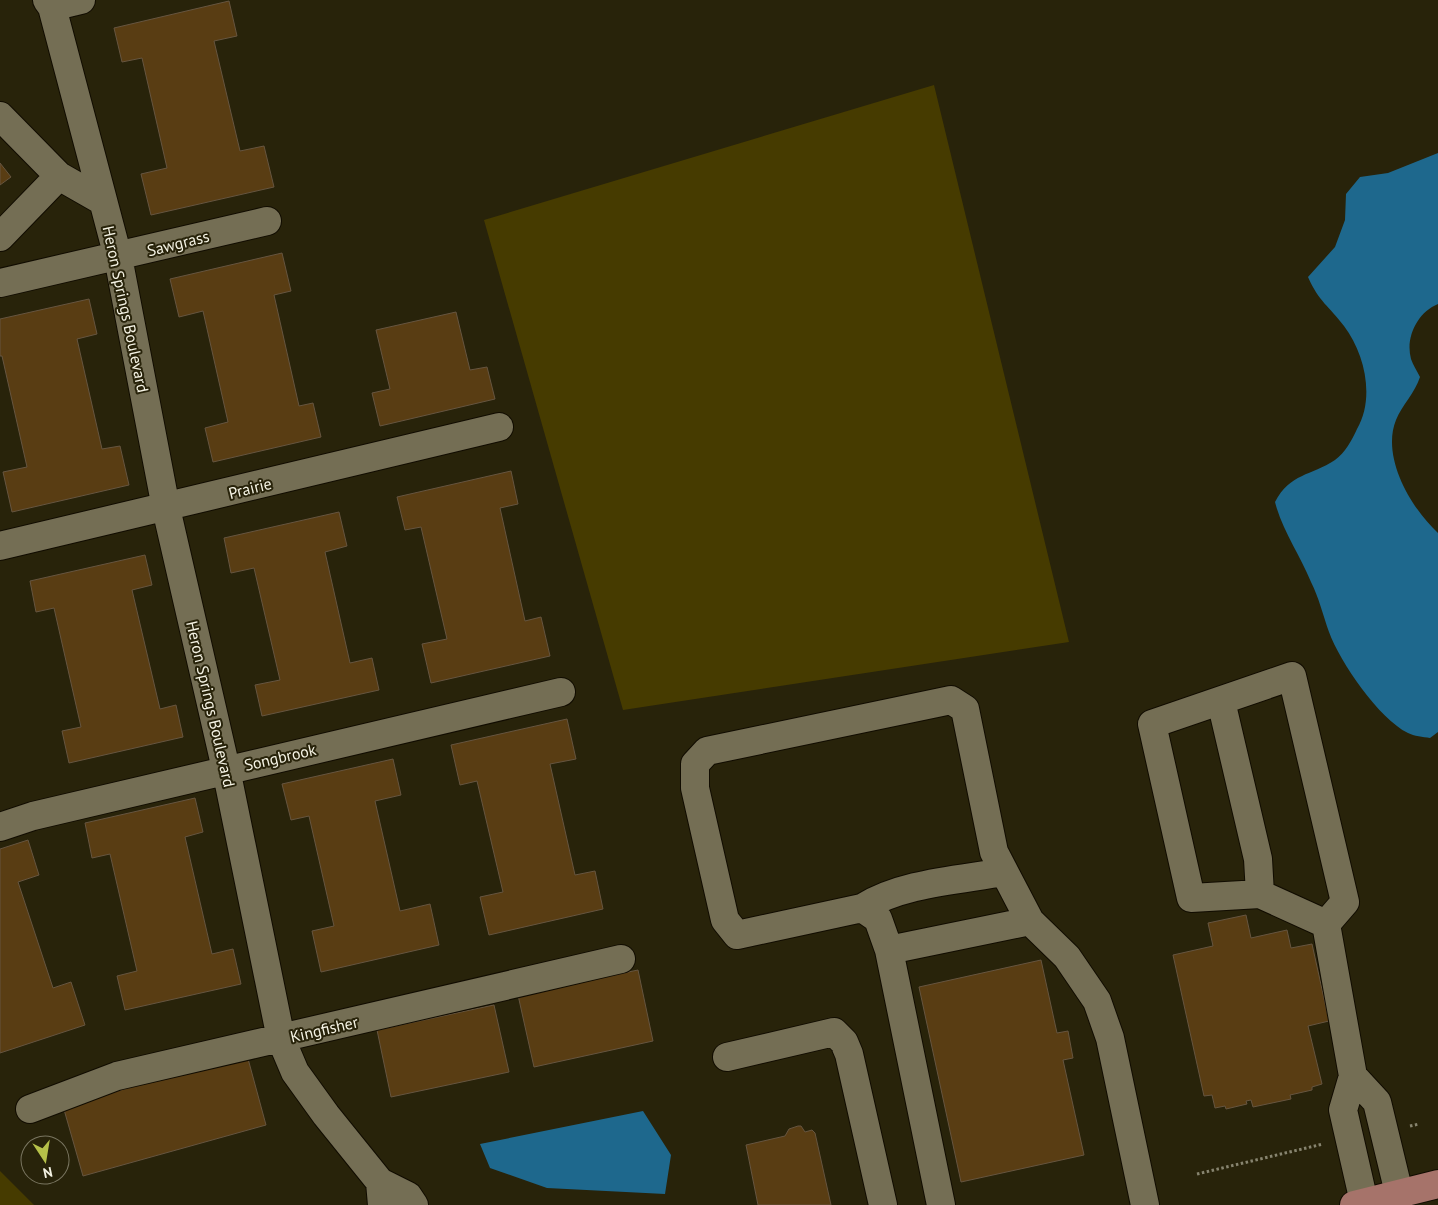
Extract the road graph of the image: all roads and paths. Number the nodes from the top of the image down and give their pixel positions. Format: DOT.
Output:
graph roads {
  1 [pos="81,0"];
  2 [pos="49,4"];
  3 [pos="0,116"];
  4 [pos="59,176"];
  5 [pos="101,200"];
  6 [pos="267,221"];
  7 [pos="0,237"];
  8 [pos="118,257"];
  9 [pos="0,283"];
  10 [pos="499,427"];
  11 [pos="166,508"];
  12 [pos="0,546"];
  13 [pos="560,692"];
  14 [pos="1221,700"];
  15 [pos="226,769"];
  16 [pos="0,827"];
  17 [pos="1004,872"];
  18 [pos="1260,894"];
  19 [pos="862,908"];
  20 [pos="1030,921"];
  21 [pos="1326,924"];
  22 [pos="889,950"];
  23 [pos="621,959"];
  24 [pos="281,1039"];
  25 [pos="727,1057"];
  26 [pos="1353,1076"];
  27 [pos="30,1109"];
  28 [pos="1329,1142"];
  29 [pos="1197,1174"];
  30 [pos="1438,1184"];
  31 [pos="1400,1193"];
  32 [pos="381,1194"];
  33 [pos="1359,1204"];
  34 [pos="414,1205"];
  35 [pos="883,1205"];
  36 [pos="941,1205"];
  37 [pos="1145,1205"];
  1 -- 2 [label="street"];
  2 -- 5 [label="street, Heron Springs Boulevard"];
  3 -- 4 [label="street"];
  4 -- 5 [label="street"];
  4 -- 7 [label="street"];
  5 -- 8 [label="street, Heron Springs Boulevard"];
  6 -- 8 [label="street, Sawgrass"];
  8 -- 9 [label="street, Sawgrass"];
  8 -- 11 [label="street, Heron Springs Boulevard"];
  10 -- 11 [label="street, Prairie"];
  11 -- 12 [label="street, Prairie"];
  11 -- 15 [label="street, Heron Springs Boulevard"];
  13 -- 15 [label="street, Songbrook"];
  14 -- 18 [label="street"];
  14 -- 18 [label="street"];
  14 -- 21 [label="street"];
  15 -- 16 [label="street, Songbrook"];
  15 -- 24 [label="street, Heron Springs Boulevard"];
  17 -- 19 [label="street"];
  17 -- 19 [label="street"];
  17 -- 20 [label="street"];
  18 -- 21 [label="street"];
  19 -- 22 [label="street"];
  20 -- 22 [label="street"];
  20 -- 37 [label="street"];
  21 -- 26 [label="street"];
  22 -- 36 [label="street"];
  23 -- 24 [label="street, Kingfisher"];
  24 -- 27 [label="street, Kingfisher"];
  24 -- 32 [label="street, Heron Springs Boulevard"];
  25 -- 35 [label="street"];
  26 -- 31 [label="street"];
  26 -- 33 [label="street"];
  28 -- 29 [label="path"];
  30 -- 31 [label="main road"];
  31 -- 33 [label="main road"];
  32 -- 34 [label="street, Heron Springs Boulevard"];
}
